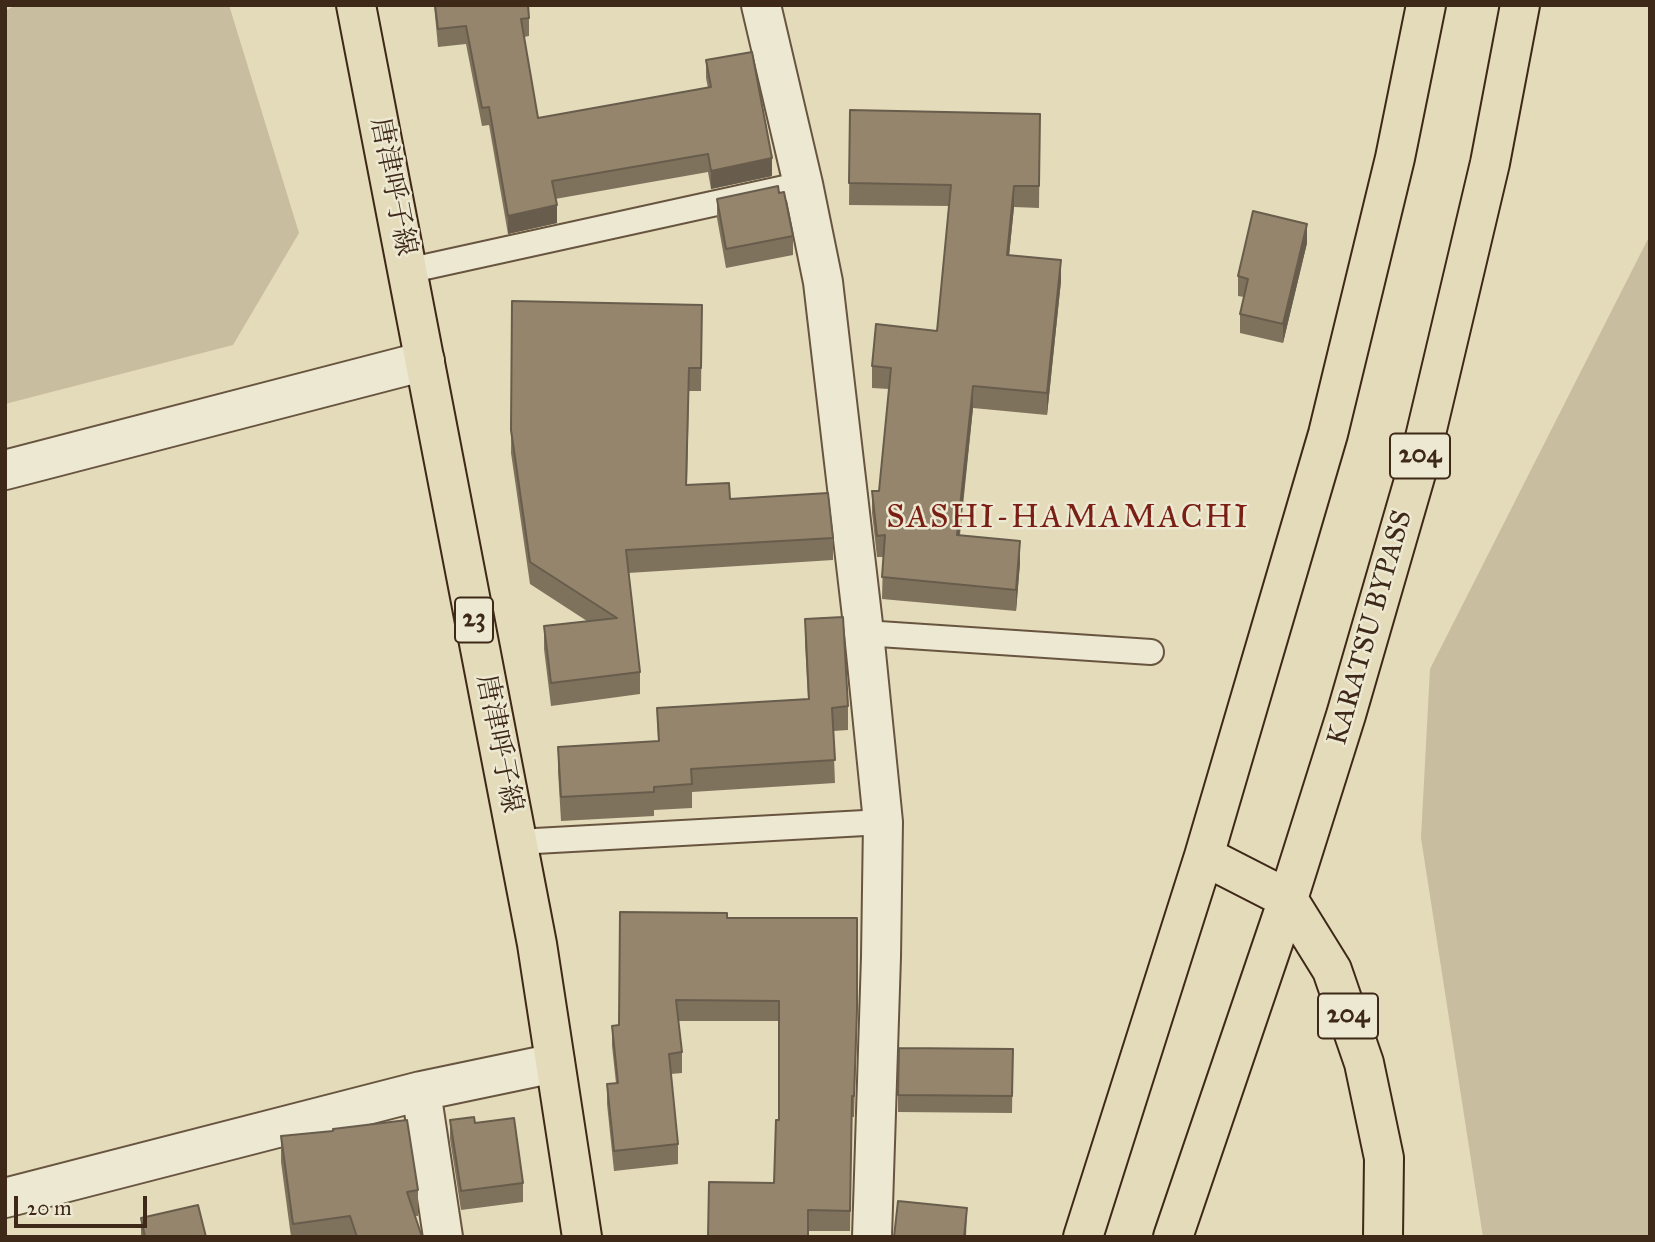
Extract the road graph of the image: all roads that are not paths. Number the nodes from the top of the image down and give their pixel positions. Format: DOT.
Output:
graph roads {
  1 [pos="356,5"];
  2 [pos="761,5"];
  3 [pos="1426,5"];
  4 [pos="1520,5"];
  5 [pos="803,184"];
  6 [pos="407,271"];
  7 [pos="425,361"];
  8 [pos="5,470"];
  9 [pos="864,633"];
  10 [pos="1151,652"];
  11 [pos="883,822"];
  12 [pos="517,842"];
  13 [pos="1204,856"];
  14 [pos="1288,899"];
  15 [pos="555,1063"];
  16 [pos="421,1091"];
  17 [pos="5,1198"];
  18 [pos="443,1237"];
  19 [pos="582,1237"];
  20 [pos="872,1237"];
  21 [pos="1083,1237"];
  22 [pos="1172,1237"];
  23 [pos="1383,1237"];
  1 -- 6 [label="main road, 唐津呼子線 / 23"];
  2 -- 5 [label="street"];
  3 -- 13 [label="main road"];
  4 -- 14 [label="main road, KARATSU BYPASS / 204"];
  5 -- 6 [label="lane"];
  5 -- 9 [label="street"];
  6 -- 7 [label="main road, 唐津呼子線 / 23"];
  7 -- 8 [label="street"];
  7 -- 12 [label="main road, 唐津呼子線 / 23"];
  9 -- 10 [label="lane"];
  9 -- 11 [label="street"];
  11 -- 12 [label="lane"];
  11 -- 20 [label="street"];
  12 -- 15 [label="main road, 唐津呼子線 / 23"];
  13 -- 14 [label="main road"];
  13 -- 21 [label="main road"];
  14 -- 22 [label="main road, KARATSU BYPASS / 204"];
  14 -- 23 [label="main road, 204"];
  15 -- 16 [label="street"];
  15 -- 19 [label="main road, 唐津呼子線 / 23"];
  16 -- 17 [label="street"];
  16 -- 18 [label="street"];
}
